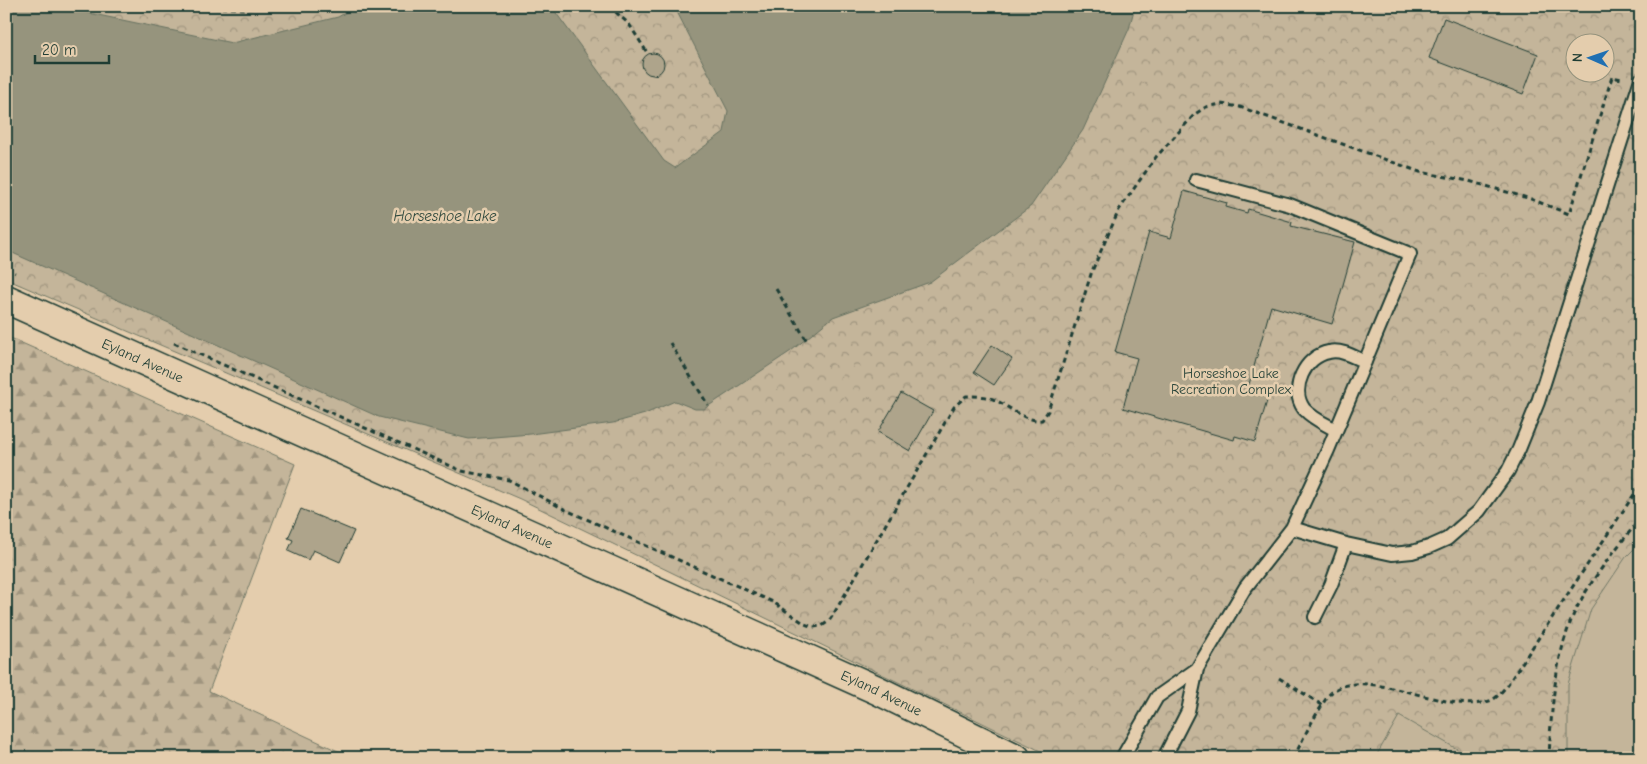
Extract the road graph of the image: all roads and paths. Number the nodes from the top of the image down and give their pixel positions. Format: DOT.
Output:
graph roads {
  1 [pos="186,6"];
  2 [pos="265,6"];
  3 [pos="609,6"];
  4 [pos="648,54"];
  5 [pos="1641,79"];
  6 [pos="1610,82"];
  7 [pos="1196,180"];
  8 [pos="6,269"];
  9 [pos="15,273"];
  10 [pos="776,289"];
  11 [pos="6,299"];
  12 [pos="168,340"];
  13 [pos="807,341"];
  14 [pos="670,343"];
  15 [pos="1365,362"];
  16 [pos="708,405"];
  17 [pos="1336,430"];
  18 [pos="1641,484"];
  19 [pos="1641,518"];
  20 [pos="1292,528"];
  21 [pos="1346,544"];
  22 [pos="1315,617"];
  23 [pos="1197,669"];
  24 [pos="1279,678"];
  25 [pos="1322,705"];
  26 [pos="1016,758"];
  27 [pos="1122,758"];
  28 [pos="1164,758"];
  29 [pos="1294,758"];
  30 [pos="1549,758"];
  1 -- 2 [label="path"];
  3 -- 4 [label="path"];
  5 -- 21 [label="lane"];
  6 -- 12 [label="path"];
  7 -- 15 [label="lane"];
  8 -- 9 [label="path"];
  10 -- 13 [label="path"];
  11 -- 26 [label="street, Eyland Avenue"];
  14 -- 16 [label="path"];
  15 -- 17 [label="lane"];
  15 -- 17 [label="lane"];
  17 -- 20 [label="lane"];
  18 -- 25 [label="path"];
  19 -- 30 [label="path"];
  20 -- 21 [label="lane"];
  20 -- 23 [label="lane"];
  21 -- 22 [label="lane"];
  23 -- 27 [label="lane"];
  23 -- 28 [label="lane"];
  24 -- 25 [label="path"];
  25 -- 29 [label="path"];
}
